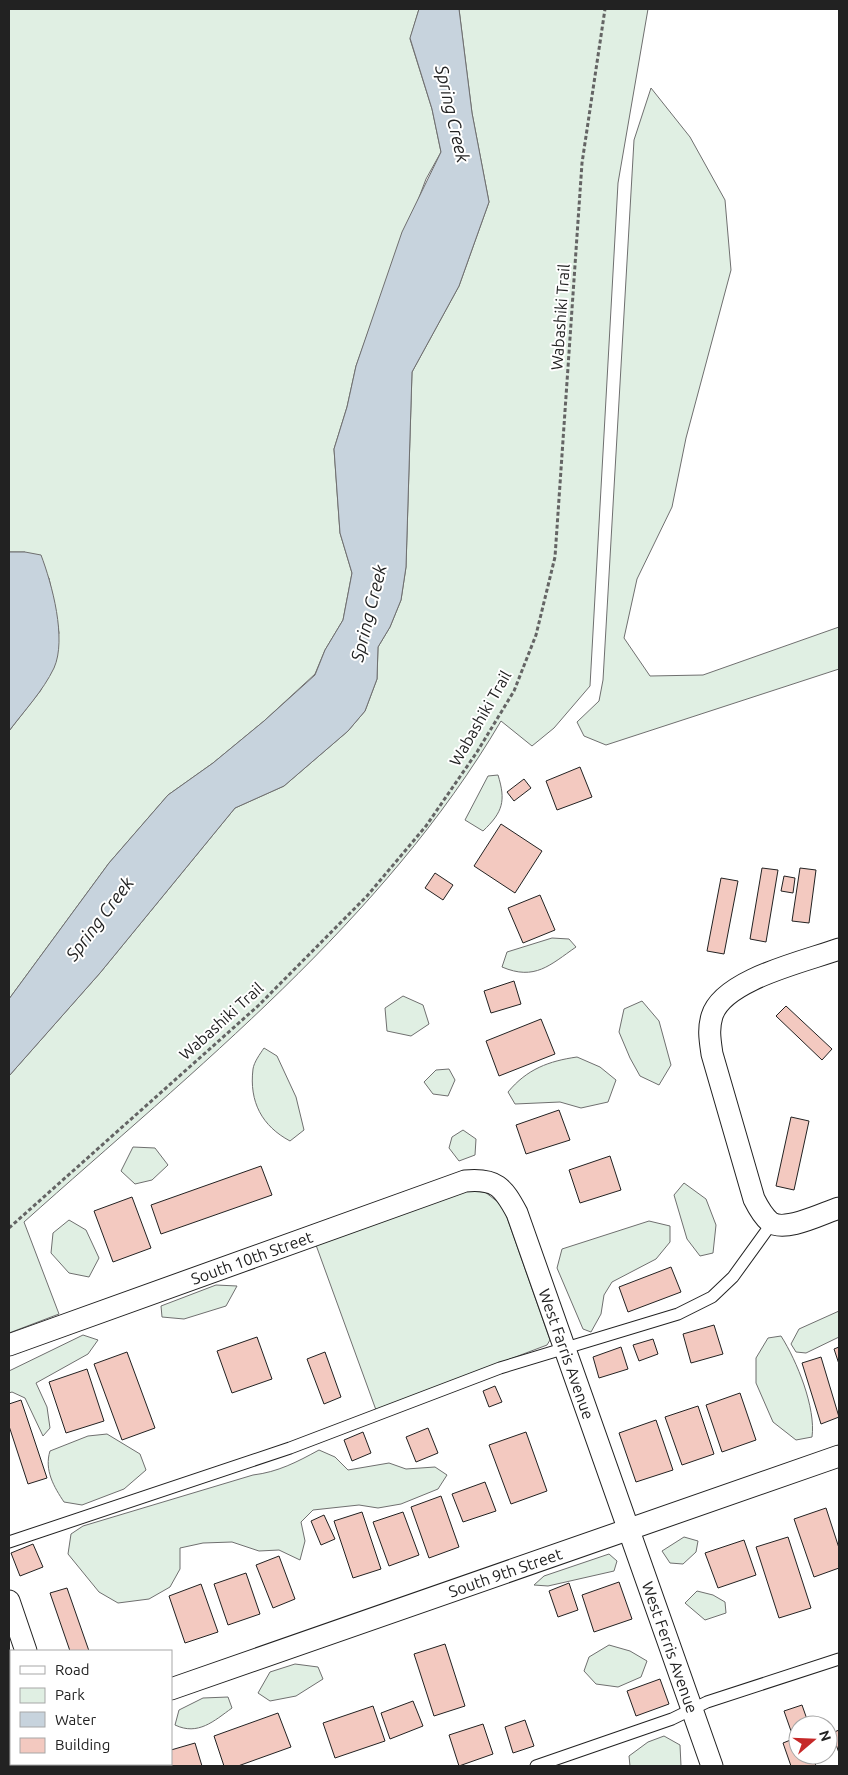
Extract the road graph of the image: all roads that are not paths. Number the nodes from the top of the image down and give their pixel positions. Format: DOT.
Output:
graph roads {
  1 [pos="839,949"];
  2 [pos="496,1184"];
  3 [pos="839,1208"];
  4 [pos="772,1223"];
  5 [pos="9,1344"];
  6 [pos="563,1349"];
  7 [pos="839,1456"];
  8 [pos="628,1529"];
  9 [pos="9,1542"];
  10 [pos="9,1600"];
  11 [pos="26,1650"];
  12 [pos="839,1659"];
  13 [pos="172,1689"];
  14 [pos="691,1709"];
  15 [pos="536,1766"];
  16 [pos="712,1766"];
  1 -- 4 [label="street"];
  2 -- 5 [label="street, South 10th Street"];
  2 -- 6 [label="street, West Farris Avenue"];
  3 -- 4 [label="street"];
  4 -- 6 [label="lane"];
  6 -- 8 [label="street, West Farris Avenue"];
  6 -- 9 [label="lane"];
  7 -- 8 [label="street, South 9th Street"];
  8 -- 13 [label="street, South 9th Street"];
  8 -- 14 [label="street, West Ferris Avenue"];
  10 -- 11 [label="street"];
  12 -- 14 [label="lane"];
  14 -- 15 [label="lane"];
  14 -- 16 [label="street, West Ferris Avenue"];
}
